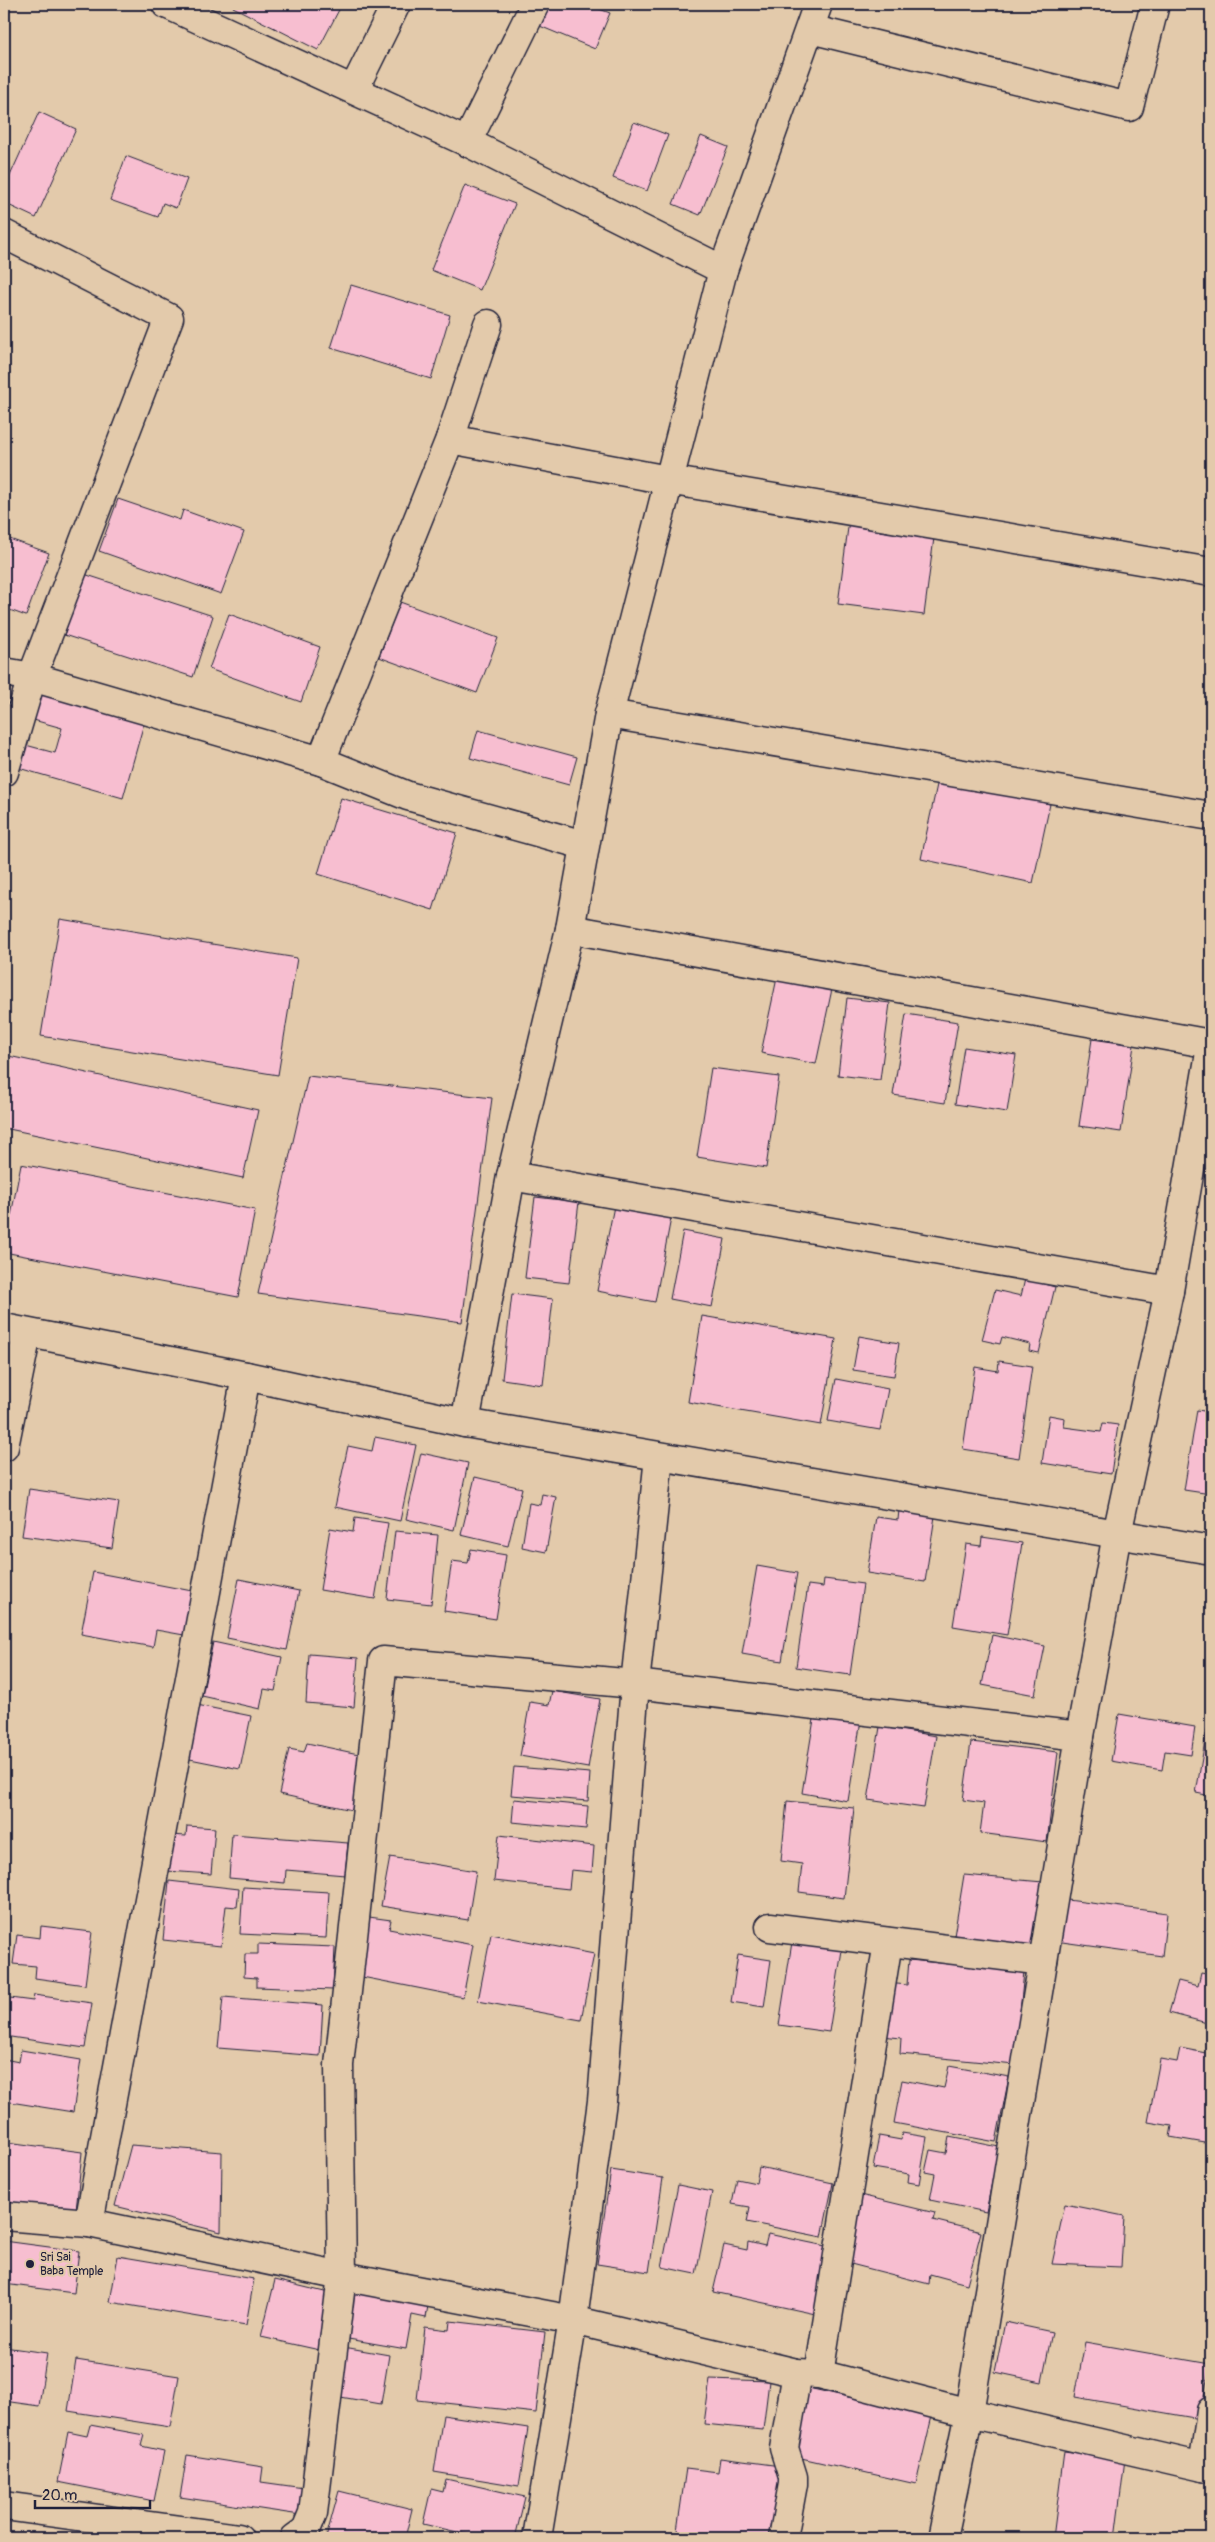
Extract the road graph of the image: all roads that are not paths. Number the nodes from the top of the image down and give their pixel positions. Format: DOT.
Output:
graph roads {
  1 [pos="166,4"];
  2 [pos="396,4"];
  3 [pos="534,4"];
  4 [pos="1156,4"];
  5 [pos="814,16"];
  6 [pos="354,89"];
  7 [pos="467,142"];
  8 [pos="4,234"];
  9 [pos="723,270"];
  10 [pos="488,324"];
  11 [pos="450,439"];
  12 [pos="668,480"];
  13 [pos="1211,572"];
  14 [pos="4,672"];
  15 [pos="32,678"];
  16 [pos="609,714"];
  17 [pos="322,762"];
  18 [pos="4,772"];
  19 [pos="1211,816"];
  20 [pos="584,845"];
  21 [pos="570,929"];
  22 [pos="1211,1046"];
  23 [pos="511,1176"];
  24 [pos="1169,1291"];
  25 [pos="16,1331"];
  26 [pos="246,1376"];
  27 [pos="465,1423"];
  28 [pos="4,1447"];
  29 [pos="659,1457"];
  30 [pos="1117,1534"];
  31 [pos="1211,1550"];
  32 [pos="635,1684"];
  33 [pos="1080,1736"];
  34 [pos="770,1927"];
  35 [pos="888,1942"];
  36 [pos="1043,1960"];
  37 [pos="4,2216"];
  38 [pos="88,2223"];
  39 [pos="342,2276"];
  40 [pos="572,2320"];
  41 [pos="808,2374"];
  42 [pos="1211,2411"];
  43 [pos="969,2413"];
  44 [pos="1207,2468"];
  45 [pos="4,2506"];
  46 [pos="239,2538"];
  47 [pos="295,2538"];
  48 [pos="537,2538"];
  49 [pos="783,2538"];
  50 [pos="943,2538"];
  1 -- 6 [label="street"];
  2 -- 6 [label="street"];
  3 -- 7 [label="street"];
  4 -- 5 [label="street"];
  5 -- 9 [label="street"];
  6 -- 7 [label="street"];
  7 -- 9 [label="street"];
  8 -- 15 [label="street"];
  9 -- 12 [label="street"];
  10 -- 11 [label="street"];
  11 -- 12 [label="street"];
  11 -- 17 [label="street"];
  12 -- 13 [label="street"];
  12 -- 16 [label="street"];
  14 -- 15 [label="street"];
  15 -- 17 [label="street"];
  15 -- 18 [label="street"];
  16 -- 19 [label="street"];
  16 -- 20 [label="street"];
  17 -- 20 [label="street"];
  20 -- 21 [label="street"];
  21 -- 22 [label="street"];
  21 -- 23 [label="street"];
  22 -- 24 [label="street"];
  23 -- 24 [label="street"];
  23 -- 27 [label="street"];
  24 -- 30 [label="street"];
  25 -- 26 [label="street"];
  25 -- 28 [label="street"];
  26 -- 27 [label="street"];
  26 -- 38 [label="street"];
  27 -- 29 [label="street"];
  29 -- 30 [label="street"];
  29 -- 32 [label="street"];
  30 -- 31 [label="street"];
  30 -- 33 [label="street"];
  32 -- 33 [label="street"];
  32 -- 39 [label="street"];
  32 -- 40 [label="street"];
  33 -- 36 [label="street"];
  34 -- 35 [label="street"];
  35 -- 36 [label="street"];
  35 -- 41 [label="street"];
  36 -- 43 [label="street"];
  37 -- 38 [label="street"];
  38 -- 39 [label="street"];
  39 -- 40 [label="street"];
  39 -- 47 [label="street"];
  40 -- 41 [label="street"];
  40 -- 48 [label="street"];
  41 -- 43 [label="street"];
  41 -- 49 [label="street"];
  42 -- 44 [label="street"];
  43 -- 44 [label="street"];
  43 -- 50 [label="street"];
  45 -- 46 [label="street"];
}
